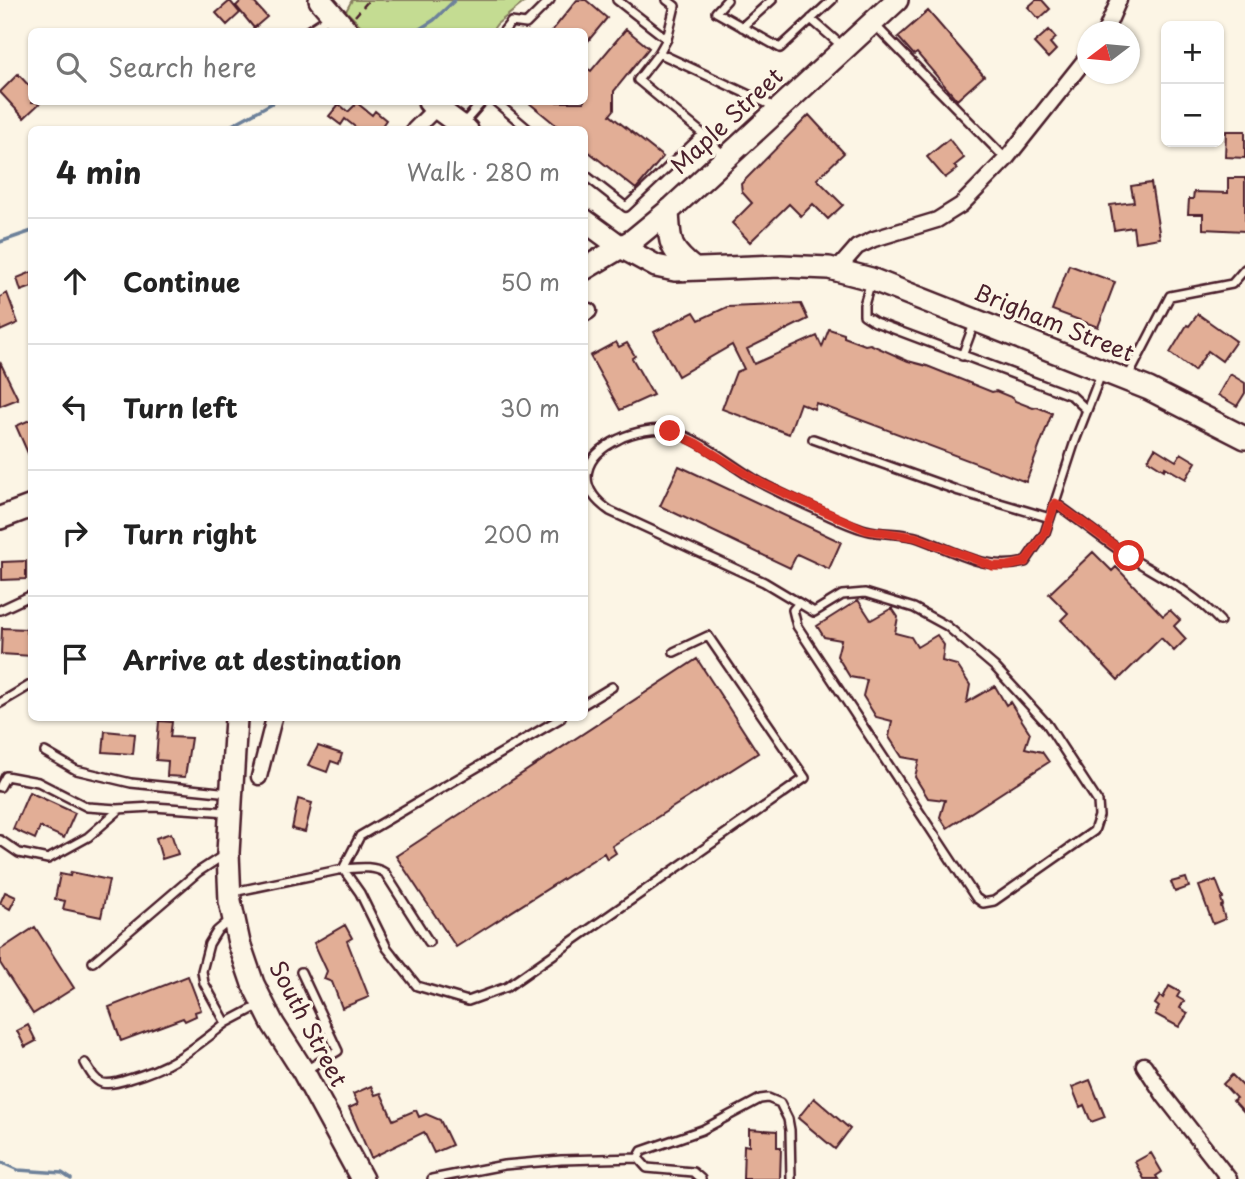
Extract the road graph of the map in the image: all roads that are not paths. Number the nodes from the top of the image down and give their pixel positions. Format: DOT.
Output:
graph roads {
  1 [pos="550,0"];
  2 [pos="617,0"];
  3 [pos="667,0"];
  4 [pos="727,0"];
  5 [pos="772,0"];
  6 [pos="832,0"];
  7 [pos="897,0"];
  8 [pos="1119,0"];
  9 [pos="326,7"];
  10 [pos="811,19"];
  11 [pos="1110,21"];
  12 [pos="873,22"];
  13 [pos="351,24"];
  14 [pos="743,27"];
  15 [pos="309,28"];
  16 [pos="506,28"];
  17 [pos="667,39"];
  18 [pos="845,49"];
  19 [pos="659,53"];
  20 [pos="1077,70"];
  21 [pos="432,105"];
  22 [pos="434,105"];
  23 [pos="480,105"];
  24 [pos="500,105"];
  25 [pos="779,109"];
  26 [pos="417,126"];
  27 [pos="463,126"];
  28 [pos="465,126"];
  29 [pos="524,126"];
  30 [pos="703,134"];
  31 [pos="727,158"];
  32 [pos="1006,159"];
  33 [pos="588,177"];
  34 [pos="668,211"];
  35 [pos="588,223"];
  36 [pos="621,247"];
  37 [pos="588,267"];
  38 [pos="694,269"];
  39 [pos="1245,269"];
  40 [pos="837,270"];
  41 [pos="871,279"];
  42 [pos="975,320"];
  43 [pos="962,356"];
  44 [pos="1102,370"];
  45 [pos="1126,380"];
  46 [pos="1087,410"];
  47 [pos="1245,438"];
  48 [pos="813,439"];
  49 [pos="1055,503"];
  50 [pos="28,508"];
  51 [pos="0,518"];
  52 [pos="1050,518"];
  53 [pos="28,597"];
  54 [pos="799,603"];
  55 [pos="0,610"];
  56 [pos="1220,621"];
  57 [pos="674,652"];
  58 [pos="28,686"];
  59 [pos="612,687"];
  60 [pos="588,702"];
  61 [pos="0,703"];
  62 [pos="236,721"];
  63 [pos="273,721"];
  64 [pos="556,721"];
  65 [pos="45,752"];
  66 [pos="259,777"];
  67 [pos="0,787"];
  68 [pos="230,802"];
  69 [pos="120,809"];
  70 [pos="0,840"];
  71 [pos="228,853"];
  72 [pos="343,869"];
  73 [pos="229,892"];
  74 [pos="233,917"];
  75 [pos="429,942"];
  76 [pos="93,962"];
  77 [pos="301,972"];
  78 [pos="262,1004"];
  79 [pos="226,1023"];
  80 [pos="85,1063"];
  81 [pos="1144,1065"];
  82 [pos="303,1071"];
  83 [pos="638,1158"];
  84 [pos="362,1179"];
  85 [pos="432,1179"];
  86 [pos="701,1179"];
  87 [pos="791,1179"];
  88 [pos="1229,1179"];
  1 -- 16 [label="lane"];
  2 -- 17 [label="lane"];
  3 -- 17 [label="lane"];
  4 -- 14 [label="lane"];
  5 -- 14 [label="lane"];
  6 -- 10 [label="lane"];
  7 -- 12 [label="main road, Maple Street"];
  8 -- 11 [label="street"];
  9 -- 13 [label="main road"];
  9 -- 15 [label="lane"];
  10 -- 14 [label="lane"];
  10 -- 18 [label="lane"];
  12 -- 18 [label="main road, Maple Street"];
  12 -- 32 [label="lane"];
  17 -- 19 [label="lane"];
  18 -- 25 [label="main road, Maple Street"];
  19 -- 25 [label="lane"];
  19 -- 30 [label="lane"];
  20 -- 32 [label="street"];
  21 -- 26 [label="street"];
  22 -- 27 [label="main road"];
  23 -- 28 [label="lane"];
  24 -- 29 [label="lane"];
  25 -- 31 [label="main road, Maple Street"];
  30 -- 31 [label="lane"];
  30 -- 33 [label="lane"];
  31 -- 34 [label="main road, Maple Street"];
  32 -- 40 [label="street"];
  34 -- 36 [label="main road, Maple Street"];
  34 -- 38 [label="main road"];
  35 -- 36 [label="main road, Brigham Street"];
  36 -- 37 [label="main road, Maple Street"];
  36 -- 38 [label="main road, Brigham Street"];
  38 -- 40 [label="main road, Brigham Street"];
  39 -- 45 [label="lane"];
  40 -- 41 [label="main road, Brigham Street"];
  41 -- 42 [label="main road, Brigham Street"];
  41 -- 43 [label="lane"];
  42 -- 43 [label="lane"];
  42 -- 44 [label="main road, Brigham Street"];
  43 -- 46 [label="lane"];
  44 -- 45 [label="main road, Brigham Street"];
  44 -- 46 [label="lane"];
  45 -- 47 [label="main road, Brigham Street"];
  46 -- 49 [label="lane"];
  48 -- 52 [label="lane"];
  49 -- 52 [label="lane"];
  49 -- 56 [label="lane"];
  50 -- 51 [label="main road"];
  52 -- 54 [label="lane"];
  53 -- 55 [label="lane"];
  54 -- 54 [label="lane"];
  57 -- 72 [label="lane"];
  58 -- 61 [label="lane"];
  59 -- 60 [label="lane"];
  62 -- 68 [label="main road, South Street"];
  63 -- 66 [label="street"];
  64 -- 72 [label="lane"];
  65 -- 68 [label="lane"];
  67 -- 69 [label="lane"];
  68 -- 69 [label="lane"];
  68 -- 71 [label="main road, South Street"];
  69 -- 70 [label="lane"];
  71 -- 73 [label="main road, South Street"];
  71 -- 76 [label="lane"];
  72 -- 73 [label="lane"];
  72 -- 75 [label="lane"];
  73 -- 74 [label="main road, South Street"];
  74 -- 78 [label="main road, South Street"];
  74 -- 79 [label="lane"];
  77 -- 82 [label="lane"];
  78 -- 79 [label="lane"];
  78 -- 82 [label="main road, South Street"];
  79 -- 80 [label="lane"];
  81 -- 88 [label="street"];
  82 -- 84 [label="main road, South Street"];
  83 -- 85 [label="lane"];
  83 -- 86 [label="lane"];
  83 -- 87 [label="lane"];
}
